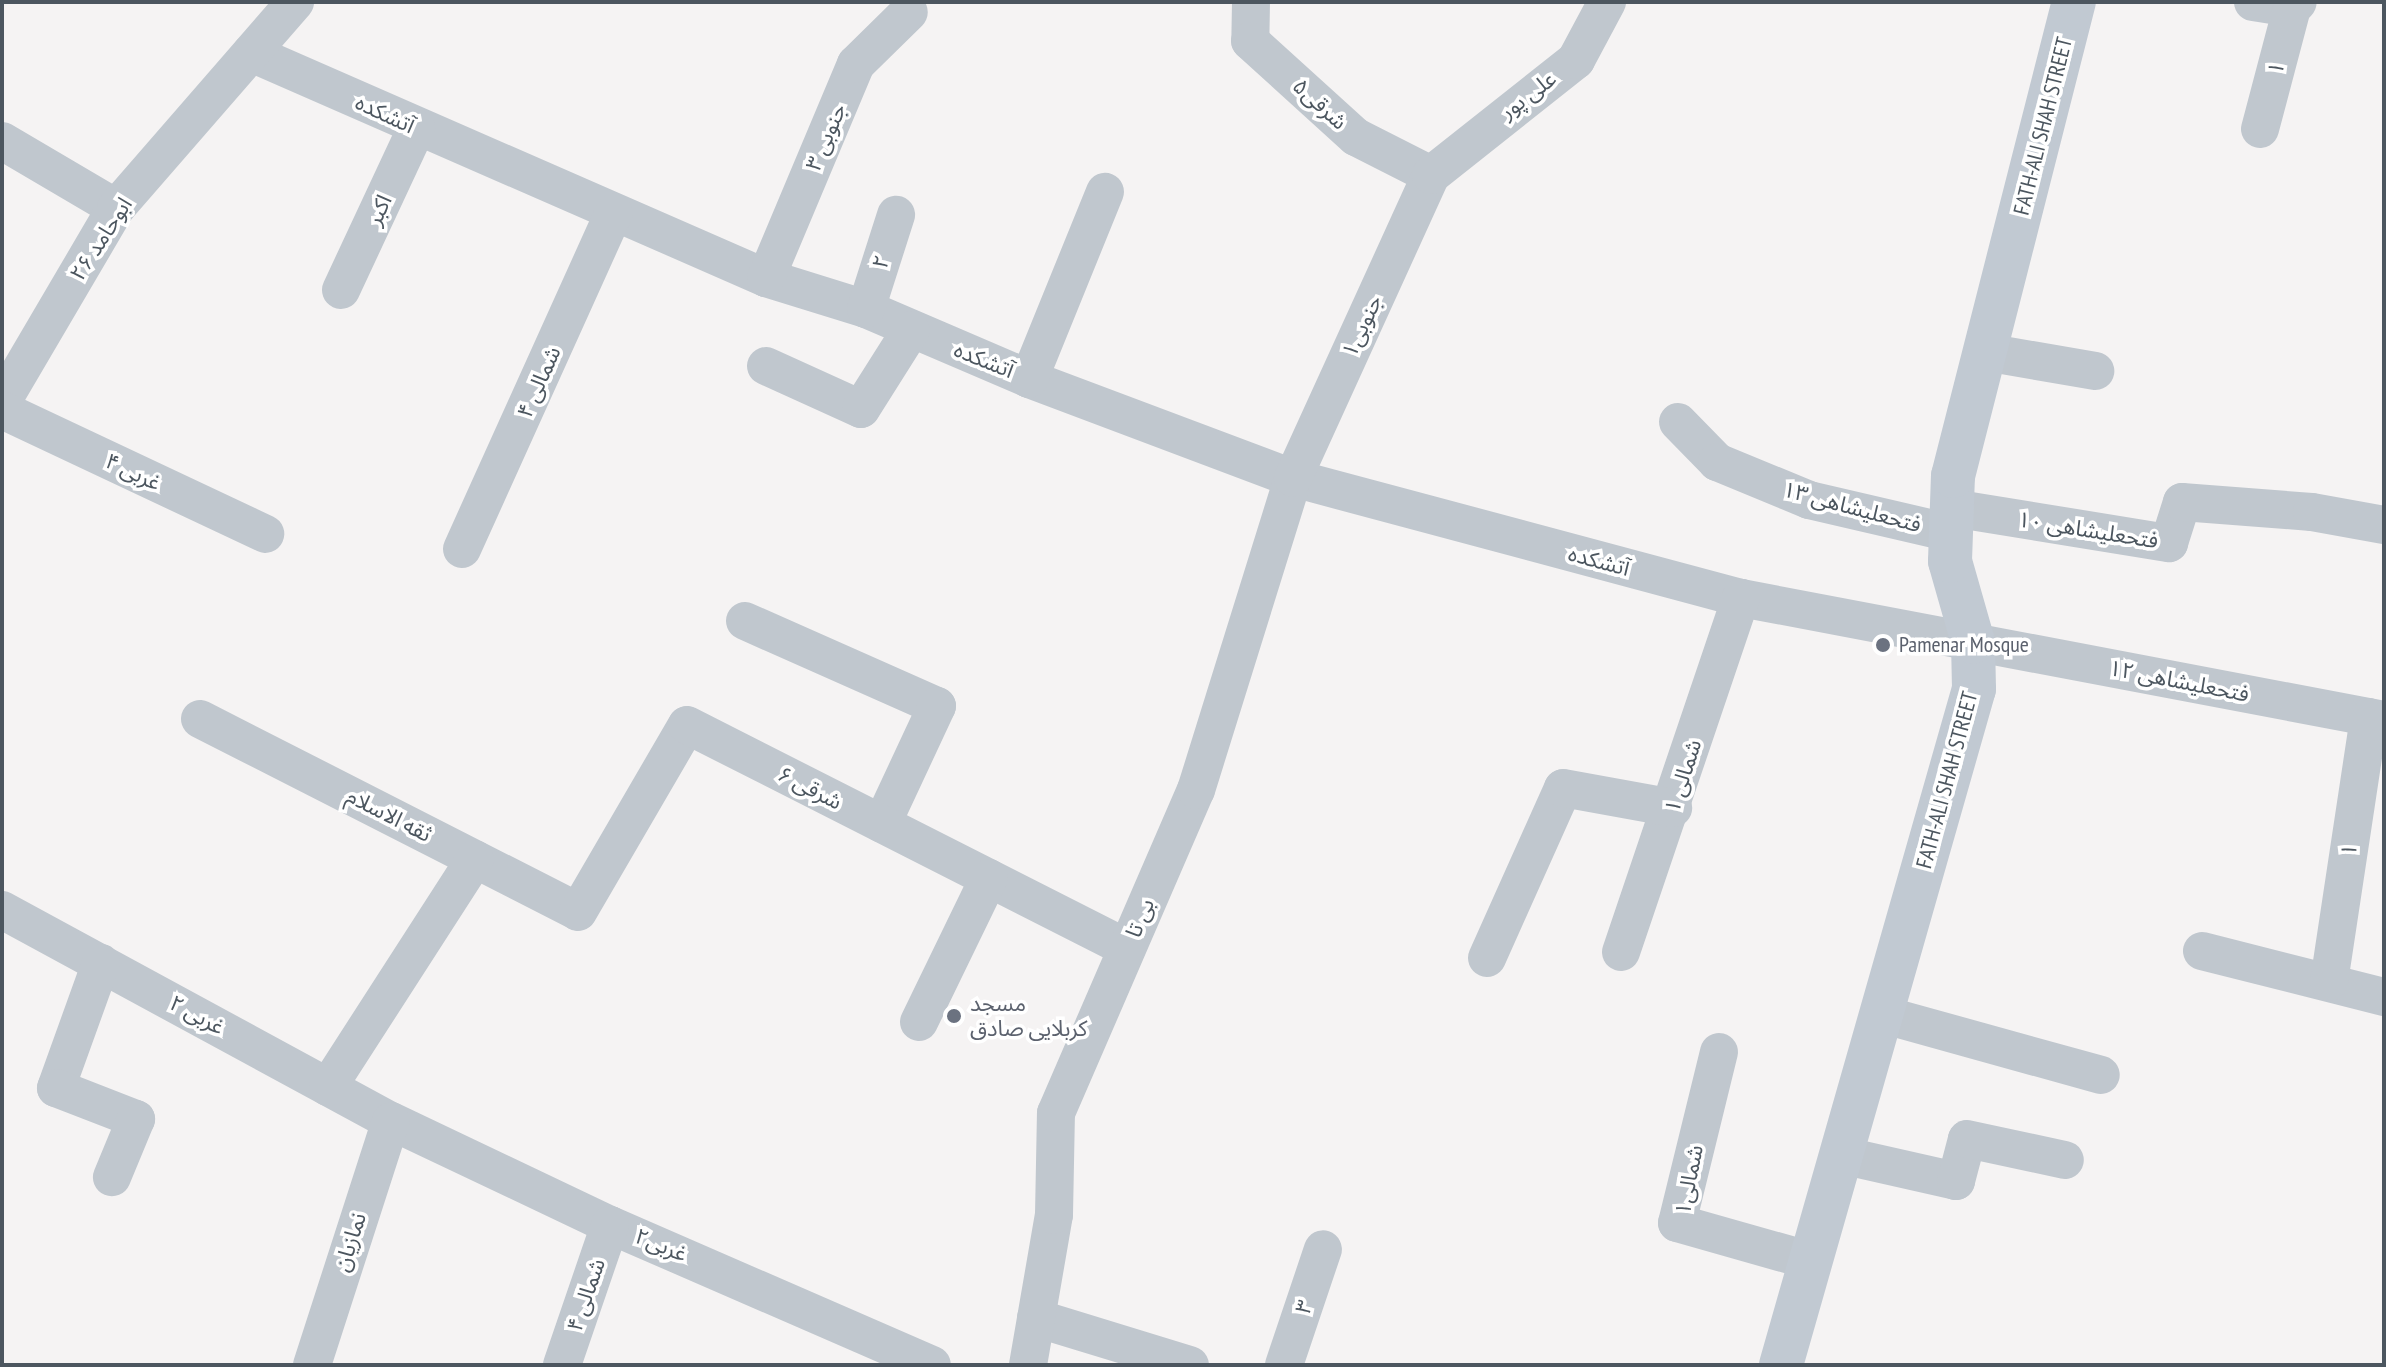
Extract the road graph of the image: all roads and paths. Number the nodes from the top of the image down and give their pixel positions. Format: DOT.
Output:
graph roads {
  1 [pos="295,2"];
  2 [pos="1251,2"];
  3 [pos="1607,2"];
  4 [pos="2074,2"];
  5 [pos="2253,2"];
  6 [pos="2295,5"];
  7 [pos="909,12"];
  8 [pos="251,53"];
  9 [pos="416,129"];
  10 [pos="2260,129"];
  11 [pos="2,141"];
  12 [pos="1431,175"];
  13 [pos="1105,192"];
  14 [pos="116,208"];
  15 [pos="614,213"];
  16 [pos="896,215"];
  17 [pos="766,278"];
  18 [pos="341,290"];
  19 [pos="866,309"];
  20 [pos="911,330"];
  21 [pos="1985,352"];
  22 [pos="766,366"];
  23 [pos="2095,371"];
  24 [pos="1029,379"];
  25 [pos="2,402"];
  26 [pos="2,410"];
  27 [pos="1678,422"];
  28 [pos="1293,478"];
  29 [pos="1951,520"];
  30 [pos="2384,525"];
  31 [pos="265,534"];
  32 [pos="462,549"];
  33 [pos="1741,598"];
  34 [pos="745,621"];
  35 [pos="1973,642"];
  36 [pos="2377,718"];
  37 [pos="200,719"];
  38 [pos="1673,808"];
  39 [pos="882,824"];
  40 [pos="475,859"];
  41 [pos="989,878"];
  42 [pos="2,910"];
  43 [pos="578,912"];
  44 [pos="1127,948"];
  45 [pos="2202,951"];
  46 [pos="1621,952"];
  47 [pos="1487,958"];
  48 [pos="101,963"];
  49 [pos="2329,982"];
  50 [pos="2384,997"];
  51 [pos="1881,1014"];
  52 [pos="919,1022"];
  53 [pos="1719,1052"];
  54 [pos="2101,1075"];
  55 [pos="328,1087"];
  56 [pos="391,1121"];
  57 [pos="1841,1155"];
  58 [pos="2065,1160"];
  59 [pos="112,1177"];
  60 [pos="610,1225"];
  61 [pos="1323,1249"];
  62 [pos="1811,1261"];
  63 [pos="1036,1318"];
  64 [pos="312,1365"];
  65 [pos="562,1365"];
  66 [pos="932,1365"];
  67 [pos="1028,1365"];
  68 [pos="1190,1365"];
  69 [pos="1284,1365"];
  70 [pos="1781,1365"];
  1 -- 8 [label="street, ابوحامد ۲۶"];
  2 -- 12 [label="street, شرقی۵"];
  3 -- 12 [label="street, علی پور"];
  4 -- 21 [label="street, FATH-ALI SHAH STREET"];
  5 -- 6 [label="street"];
  6 -- 10 [label="street, ۱"];
  7 -- 17 [label="street, ۳ جنوبی"];
  8 -- 9 [label="street, آتشکده"];
  8 -- 14 [label="street, ابوحامد ۲۶"];
  9 -- 15 [label="street, آتشکده"];
  9 -- 18 [label="street, اکبر"];
  11 -- 14 [label="street"];
  12 -- 28 [label="street, جنوبی۱"];
  13 -- 24 [label="street"];
  14 -- 25 [label="street, ابوحامد ۲۶"];
  15 -- 17 [label="street, آتشکده"];
  15 -- 32 [label="street, ۴ شمالی"];
  16 -- 19 [label="street, ۲"];
  17 -- 19 [label="street, آتشکده"];
  19 -- 20 [label="street, آتشکده"];
  20 -- 22 [label="street"];
  20 -- 24 [label="street, آتشکده"];
  21 -- 23 [label="street"];
  21 -- 29 [label="street, FATH-ALI SHAH STREET"];
  24 -- 28 [label="street, آتشکده"];
  26 -- 31 [label="street, ۴ غربی"];
  27 -- 29 [label="street, فتحعلیشاهی ۱۳"];
  28 -- 33 [label="street, آتشکده"];
  28 -- 44 [label="street, بی تا"];
  29 -- 30 [label="street, فتحعلیشاهی ۱۰"];
  29 -- 35 [label="street, FATH-ALI SHAH STREET"];
  33 -- 35 [label="street, آتشکده"];
  33 -- 38 [label="street, ۱ شمالی"];
  34 -- 39 [label="street"];
  35 -- 36 [label="street, فتحعلیشاهی ۱۲"];
  35 -- 51 [label="street, FATH-ALI SHAH STREET"];
  36 -- 49 [label="street, ۱"];
  37 -- 40 [label="street, ثقه الاسلام"];
  38 -- 46 [label="street, ۱ شمالی"];
  38 -- 47 [label="street"];
  39 -- 41 [label="street, ۶ شرقی"];
  39 -- 43 [label="street, ۶ شرقی"];
  40 -- 43 [label="street, ثقه الاسلام"];
  40 -- 55 [label="street"];
  41 -- 44 [label="street, ۶ شرقی"];
  41 -- 52 [label="street"];
  42 -- 48 [label="street, ۲ غربی"];
  44 -- 63 [label="street, بی تا"];
  45 -- 49 [label="street"];
  48 -- 55 [label="street, ۲ غربی"];
  48 -- 59 [label="street"];
  49 -- 50 [label="street"];
  51 -- 54 [label="street"];
  51 -- 57 [label="street, FATH-ALI SHAH STREET"];
  53 -- 62 [label="street, شمالی۱"];
  55 -- 56 [label="street, ۲ غربی"];
  56 -- 60 [label="street, غربی۲"];
  56 -- 64 [label="street, نمازیان"];
  57 -- 58 [label="street"];
  57 -- 62 [label="street, FATH-ALI SHAH STREET"];
  60 -- 65 [label="street, ۴ شمالی"];
  60 -- 66 [label="street, غربی۲"];
  61 -- 69 [label="street, ۳"];
  62 -- 70 [label="street, FATH-ALI SHAH STREET"];
  63 -- 67 [label="street, بی تا"];
  63 -- 68 [label="street"];
}
